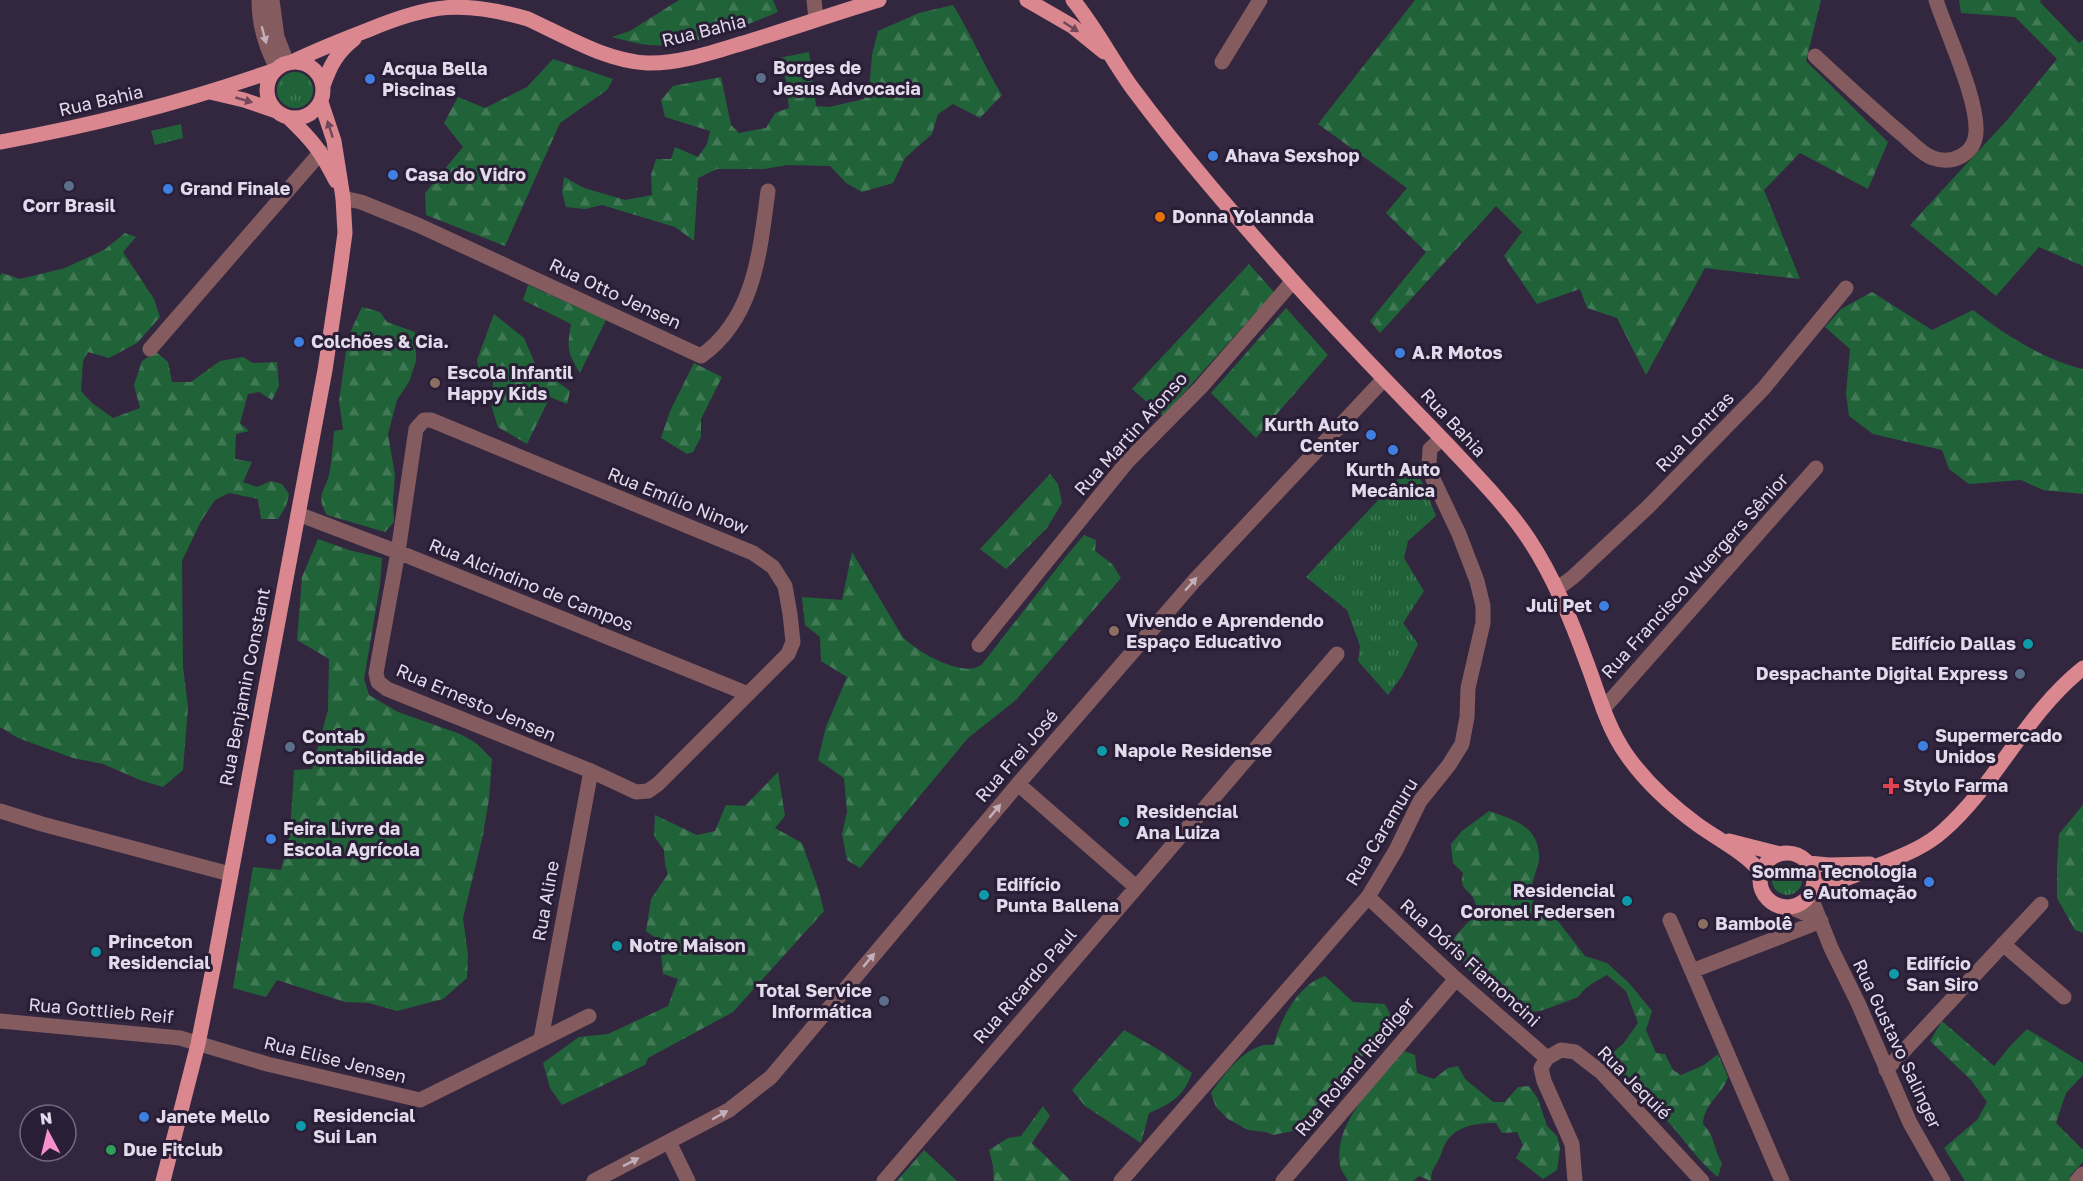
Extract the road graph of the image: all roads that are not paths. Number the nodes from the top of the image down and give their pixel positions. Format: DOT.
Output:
graph roads {
  1 [pos="259,0"];
  2 [pos="272,0"];
  3 [pos="814,0"];
  4 [pos="879,0"];
  5 [pos="1027,0"];
  6 [pos="1073,0"];
  7 [pos="1260,0"];
  8 [pos="1936,0"];
  9 [pos="434,2"];
  10 [pos="816,19"];
  11 [pos="369,29"];
  12 [pos="1815,56"];
  13 [pos="1112,58"];
  14 [pos="1222,62"];
  15 [pos="283,65"];
  16 [pos="323,86"];
  17 [pos="210,92"];
  18 [pos="321,102"];
  19 [pos="282,115"];
  20 [pos="0,142"];
  21 [pos="321,152"];
  22 [pos="768,191"];
  23 [pos="344,198"];
  24 [pos="1293,281"];
  25 [pos="1846,288"];
  26 [pos="150,349"];
  27 [pos="1384,379"];
  28 [pos="1441,439"];
  29 [pos="1816,468"];
  30 [pos="298,514"];
  31 [pos="398,552"];
  32 [pos="1557,589"];
  33 [pos="979,645"];
  34 [pos="1337,654"];
  35 [pos="2083,668"];
  36 [pos="748,694"];
  37 [pos="1603,709"];
  38 [pos="591,771"];
  39 [pos="1018,784"];
  40 [pos="648,791"];
  41 [pos="0,811"];
  42 [pos="1720,838"];
  43 [pos="1780,854"];
  44 [pos="1808,863"];
  45 [pos="1885,863"];
  46 [pos="1761,872"];
  47 [pos="230,874"];
  48 [pos="1136,887"];
  49 [pos="1811,892"];
  50 [pos="1368,897"];
  51 [pos="2041,904"];
  52 [pos="1787,907"];
  53 [pos="1670,920"];
  54 [pos="1821,921"];
  55 [pos="1780,937"];
  56 [pos="2003,944"];
  57 [pos="1692,971"];
  58 [pos="1456,979"];
  59 [pos="2064,997"];
  60 [pos="589,1016"];
  61 [pos="0,1021"];
  62 [pos="541,1039"];
  63 [pos="198,1044"];
  64 [pos="1547,1058"];
  65 [pos="1886,1071"];
  66 [pos="669,1142"];
  67 [pos="2083,1174"];
  68 [pos="164,1181"];
  69 [pos="594,1181"];
  70 [pos="688,1181"];
  71 [pos="884,1181"];
  72 [pos="1121,1181"];
  73 [pos="1283,1181"];
  74 [pos="1575,1181"];
  75 [pos="1702,1181"];
  76 [pos="1782,1181"];
  77 [pos="1943,1181"];
  78 [pos="2077,1181"];
  1 -- 15 [label="street, one-way"];
  2 -- 15 [label="street"];
  3 -- 10 [label="street"];
  4 -- 10 [label="main road, Rua Bahia"];
  5 -- 13 [label="main road, Rua Bahia, one-way"];
  6 -- 13 [label="main road, Rua Bahia"];
  7 -- 14 [label="street"];
  8 -- 12 [label="street"];
  9 -- 10 [label="main road, Rua Bahia"];
  9 -- 11 [label="main road, Rua Bahia"];
  11 -- 15 [label="main road, Rua Bahia"];
  11 -- 16 [label="main road, Rua Bahia"];
  13 -- 24 [label="main road, Rua Bahia"];
  15 -- 16 [label="main road"];
  15 -- 17 [label="main road, Rua Bahia"];
  15 -- 19 [label="main road"];
  16 -- 18 [label="main road"];
  17 -- 19 [label="main road, Rua Bahia, one-way"];
  17 -- 20 [label="main road, Rua Bahia"];
  18 -- 19 [label="main road"];
  23 -- 18 [label="main road, Rua Benjamin Constant, one-way"];
  19 -- 21 [label="main road, Rua Benjamin Constant"];
  21 -- 23 [label="main road, Rua Benjamin Constant"];
  21 -- 26 [label="street"];
  22 -- 23 [label="street, Rua Otto Jensen"];
  23 -- 30 [label="main road, Rua Benjamin Constant"];
  24 -- 27 [label="main road, Rua Bahia"];
  24 -- 33 [label="street, Rua Martin Afonso"];
  25 -- 32 [label="street, Rua Lontras"];
  27 -- 28 [label="main road, Rua Bahia"];
  39 -- 27 [label="street, Rua Frei José, one-way"];
  28 -- 32 [label="main road, Rua Bahia"];
  28 -- 50 [label="street, Rua Caramuru"];
  29 -- 37 [label="street, Rua Francisco Wuergers Sênior"];
  30 -- 31 [label="street, Rua Alcindino de Campos"];
  30 -- 47 [label="main road, Rua Benjamin Constant"];
  31 -- 36 [label="street, Rua Alcindino de Campos"];
  31 -- 36 [label="street, Rua Emílio Ninow"];
  31 -- 38 [label="street, Rua Ernesto Jensen"];
  32 -- 37 [label="main road, Rua Bahia"];
  34 -- 48 [label="street, Rua Ricardo Paul"];
  35 -- 45 [label="main road"];
  36 -- 40 [label="street, Rua Emílio Ninow"];
  37 -- 42 [label="main road, Rua Bahia"];
  38 -- 40 [label="street, Rua Ernesto Jensen"];
  38 -- 62 [label="street, Rua Aline"];
  39 -- 48 [label="street"];
  66 -- 39 [label="street, Rua Frei José, one-way"];
  41 -- 47 [label="street"];
  42 -- 43 [label="main road, Rua Bahia"];
  42 -- 46 [label="main road, Rua Bahia"];
  43 -- 44 [label="main road"];
  43 -- 46 [label="main road"];
  44 -- 45 [label="main road"];
  44 -- 49 [label="main road"];
  45 -- 49 [label="main road"];
  46 -- 52 [label="main road"];
  47 -- 63 [label="main road, Rua Benjamin Constant"];
  48 -- 71 [label="street, Rua Ricardo Paul"];
  49 -- 52 [label="main road"];
  49 -- 54 [label="street, Rua Gustavo Salinger"];
  50 -- 58 [label="street, Rua Dóris Fiamoncini"];
  50 -- 72 [label="street, Rua Caramuru"];
  51 -- 56 [label="street"];
  52 -- 54 [label="street"];
  52 -- 55 [label="street"];
  53 -- 57 [label="street"];
  54 -- 55 [label="street"];
  54 -- 65 [label="street, Rua Gustavo Salinger"];
  55 -- 57 [label="street"];
  56 -- 59 [label="street"];
  56 -- 65 [label="street"];
  57 -- 76 [label="street"];
  58 -- 64 [label="street, Rua Dóris Fiamoncini"];
  58 -- 73 [label="street, Rua Roland Riediger"];
  60 -- 62 [label="street, Rua Elise Jensen"];
  61 -- 63 [label="street, Rua Gottlieb Reif"];
  62 -- 63 [label="street, Rua Elise Jensen"];
  63 -- 68 [label="main road, Rua Benjamin Constant"];
  64 -- 74 [label="street"];
  64 -- 75 [label="street, Rua Jequié"];
  65 -- 77 [label="street, Rua Gustavo Salinger"];
  69 -- 66 [label="street, Rua Frei José, one-way"];
  66 -- 70 [label="street"];
  67 -- 78 [label="street"];
}
